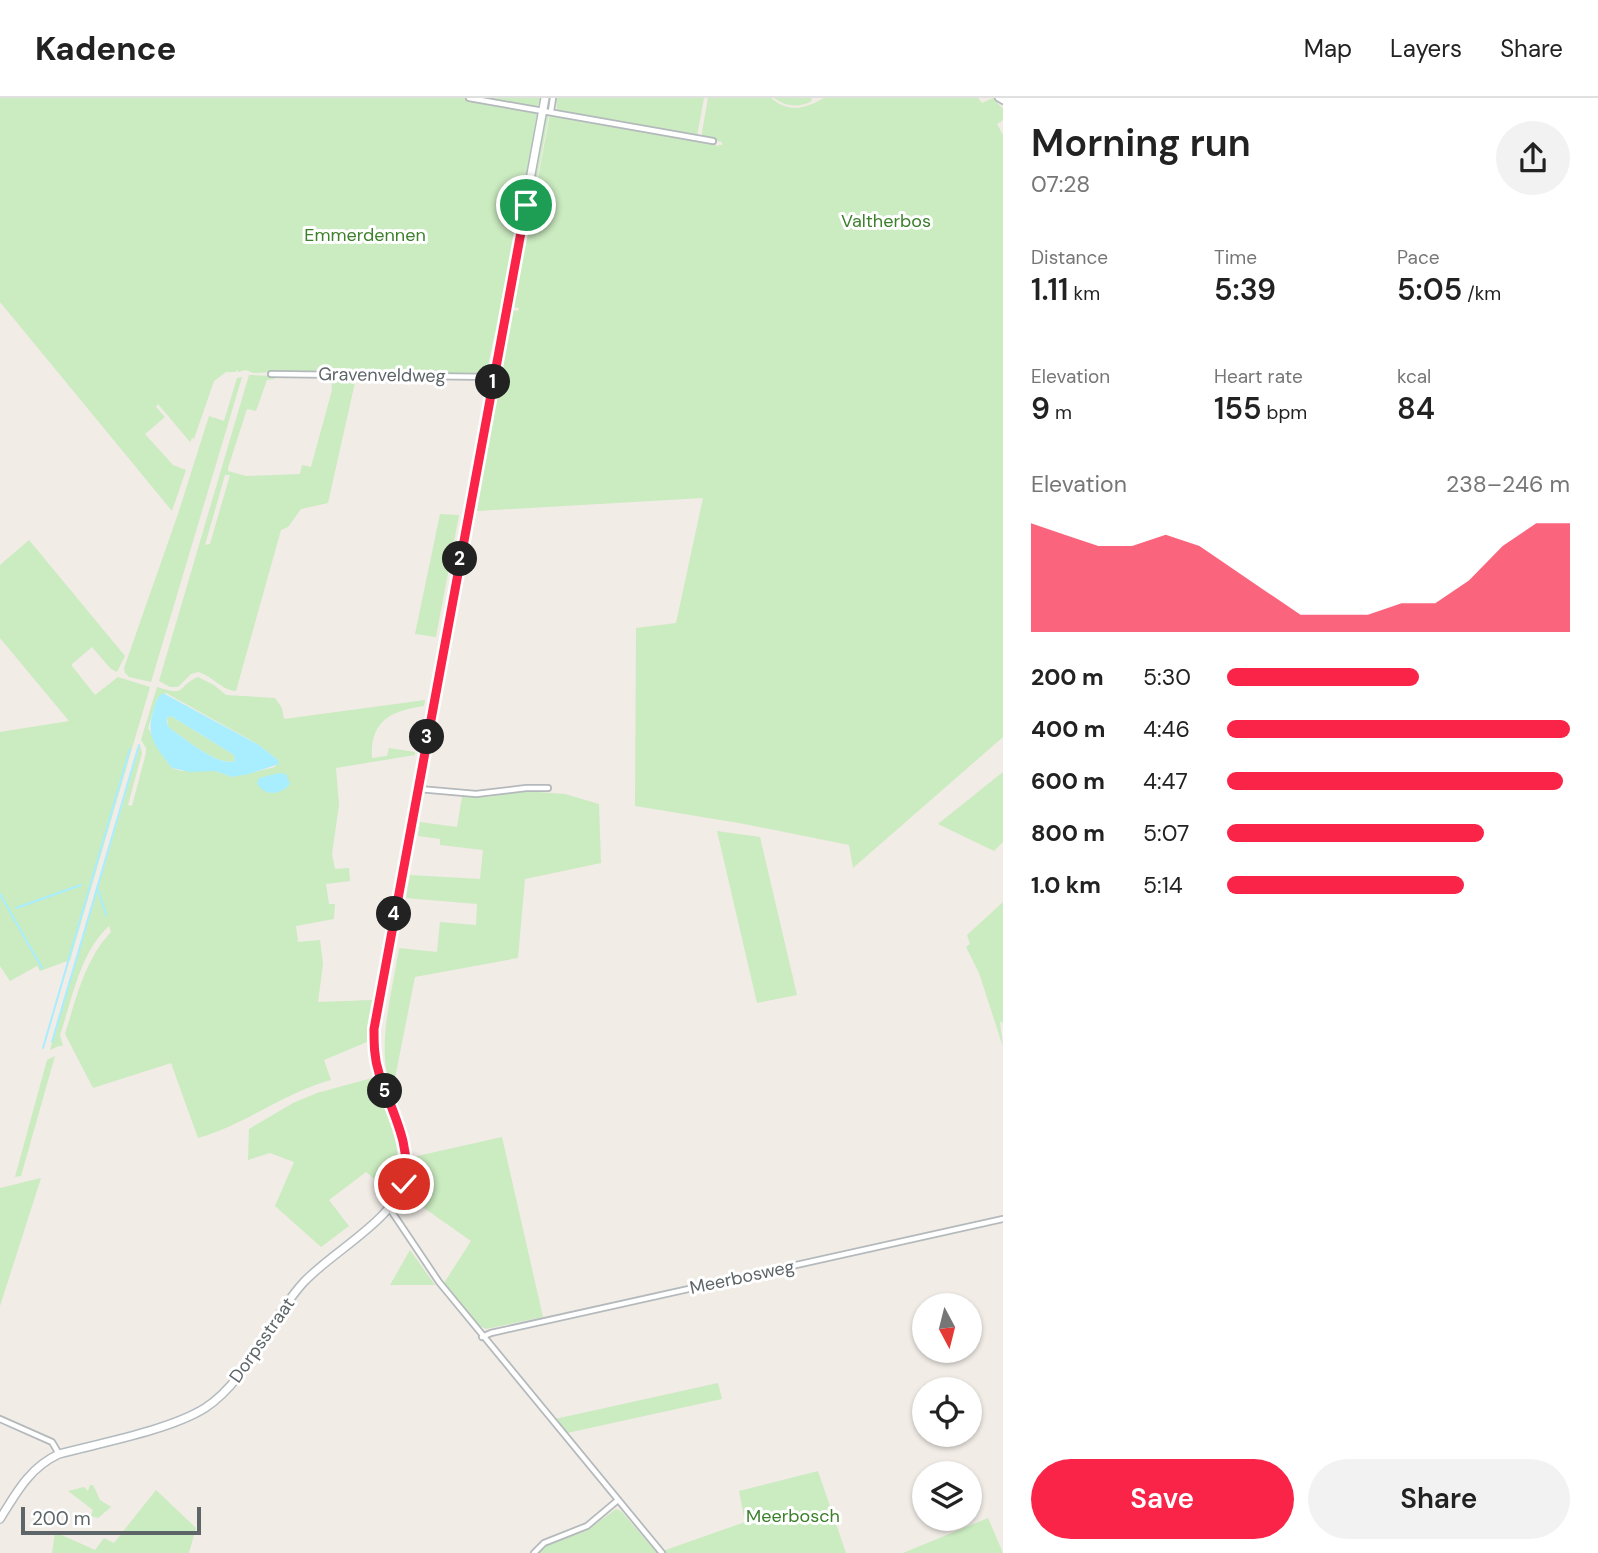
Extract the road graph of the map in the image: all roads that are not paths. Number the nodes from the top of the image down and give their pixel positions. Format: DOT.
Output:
graph roads {
  1 [pos="469,98"];
  2 [pos="545,98"];
  3 [pos="553,98"];
  4 [pos="547,110"];
  5 [pos="713,141"];
  6 [pos="271,373"];
  7 [pos="494,377"];
  8 [pos="548,788"];
  9 [pos="418,789"];
  10 [pos="390,1209"];
  11 [pos="1003,1219"];
  12 [pos="482,1336"];
  13 [pos="0,1419"];
  14 [pos="59,1454"];
  15 [pos="618,1500"];
  16 [pos="0,1519"];
  17 [pos="534,1553"];
  18 [pos="662,1553"];
  1 -- 4 [label="street"];
  2 -- 4 [label="main road, Dorpsstraat"];
  3 -- 4 [label="street"];
  4 -- 5 [label="street"];
  4 -- 7 [label="main road, Dorpsstraat"];
  6 -- 7 [label="street, Gravenveldweg"];
  7 -- 9 [label="main road, Dorpsstraat"];
  8 -- 9 [label="street"];
  9 -- 10 [label="main road, Dorpsstraat"];
  10 -- 12 [label="street"];
  10 -- 14 [label="main road, Dorpsstraat"];
  11 -- 12 [label="street, Meerbosweg"];
  12 -- 15 [label="street"];
  13 -- 14 [label="street"];
  14 -- 16 [label="main road, Dorpsstraat"];
  15 -- 17 [label="street"];
  15 -- 18 [label="street"];
}
